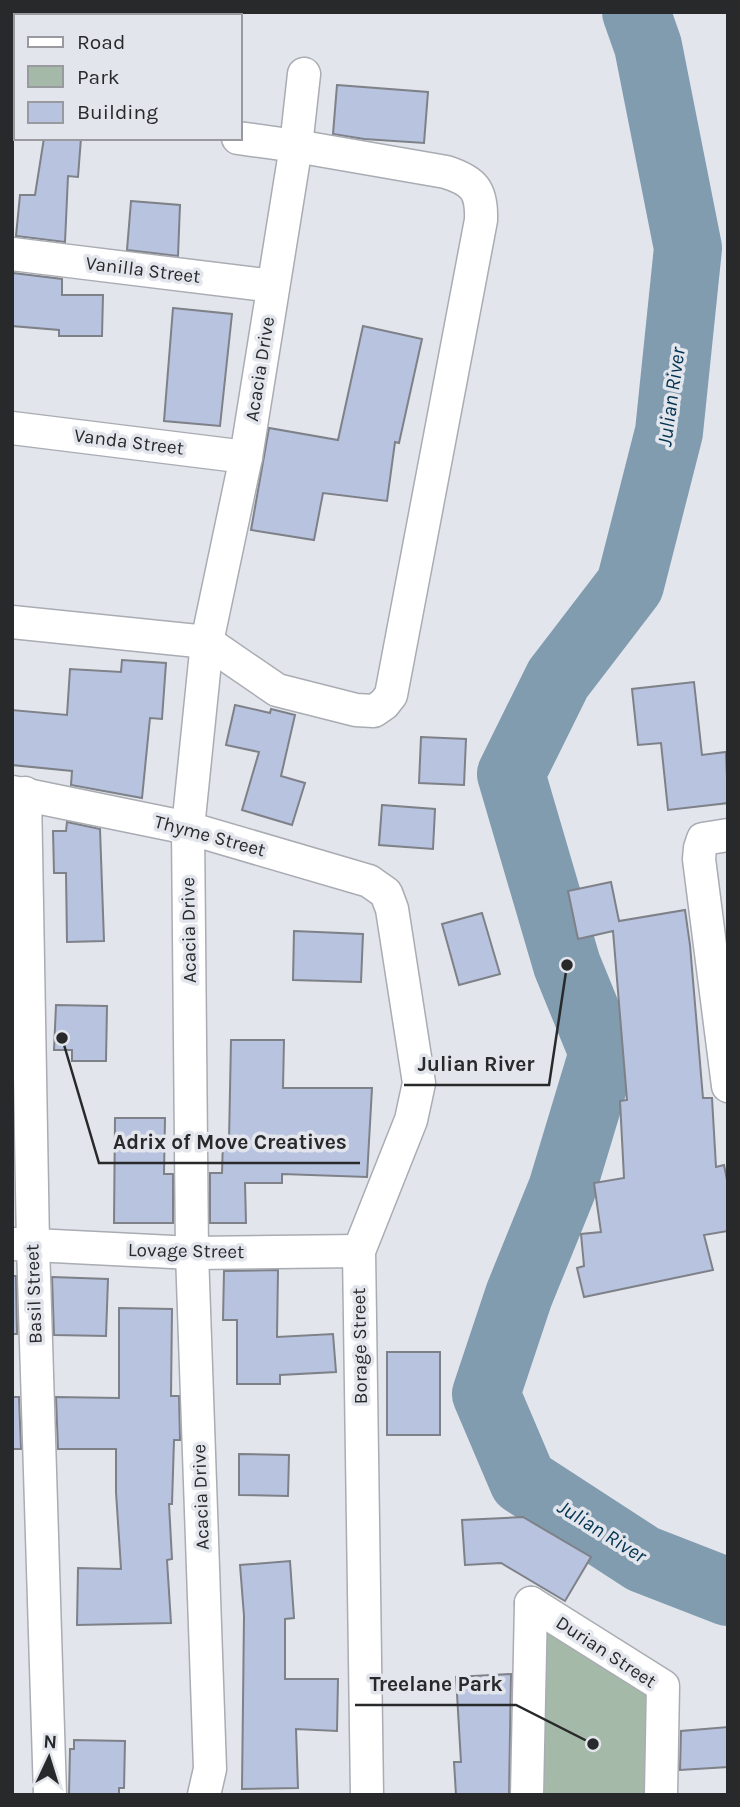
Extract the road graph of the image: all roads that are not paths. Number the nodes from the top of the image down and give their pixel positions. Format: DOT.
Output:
graph roads {
  1 [pos="304,74"];
  2 [pos="242,139"];
  3 [pos="296,146"];
  4 [pos="12,254"];
  5 [pos="273,286"];
  6 [pos="12,428"];
  7 [pos="246,457"];
  8 [pos="12,622"];
  9 [pos="207,642"];
  10 [pos="19,793"];
  11 [pos="188,828"];
  12 [pos="716,837"];
  13 [pos="392,909"];
  14 [pos="20,937"];
  15 [pos="728,1086"];
  16 [pos="21,1090"];
  17 [pos="22,1245"];
  18 [pos="359,1251"];
  19 [pos="192,1253"];
  20 [pos="50,1795"];
  21 [pos="204,1795"];
  22 [pos="367,1795"];
  23 [pos="527,1795"];
  24 [pos="661,1795"];
  1 -- 3 [label="street, Acacia Drive"];
  2 -- 3 [label="street"];
  3 -- 5 [label="street, Acacia Drive"];
  3 -- 9 [label="street"];
  4 -- 5 [label="street, Vanilla Street"];
  5 -- 7 [label="street, Acacia Drive"];
  6 -- 7 [label="street, Vanda Street"];
  7 -- 9 [label="street, Acacia Drive"];
  8 -- 9 [label="street"];
  9 -- 11 [label="street, Acacia Drive"];
  10 -- 11 [label="street, Thyme Street"];
  10 -- 14 [label="street, Basil Street"];
  11 -- 13 [label="street, Thyme Street"];
  11 -- 19 [label="street, Acacia Drive"];
  12 -- 15 [label="street"];
  13 -- 18 [label="street, Borage Street"];
  14 -- 16 [label="street, Basil Street"];
  16 -- 17 [label="street, Basil Street"];
  17 -- 19 [label="street, Lovage Street"];
  17 -- 20 [label="street, Basil Street"];
  18 -- 19 [label="street, Lovage Street"];
  18 -- 22 [label="street, Borage Street"];
  19 -- 21 [label="street, Acacia Drive"];
  23 -- 24 [label="street, Durian Street"];
}
